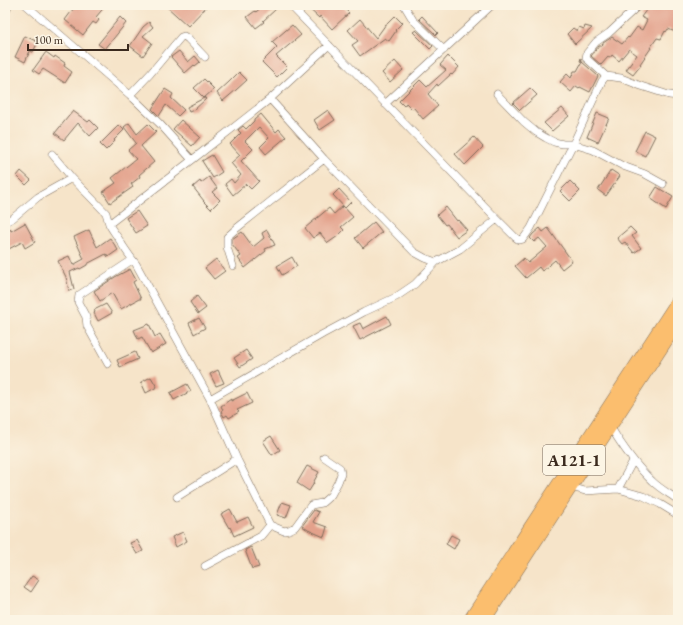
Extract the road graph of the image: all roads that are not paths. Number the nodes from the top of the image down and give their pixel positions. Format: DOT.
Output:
graph roads {
  1 [pos="8,5"];
  2 [pos="26,5"];
  3 [pos="290,5"];
  4 [pos="404,5"];
  5 [pos="492,5"];
  6 [pos="637,5"];
  7 [pos="5,10"];
  8 [pos="329,45"];
  9 [pos="444,50"];
  10 [pos="205,57"];
  11 [pos="606,76"];
  12 [pos="497,94"];
  13 [pos="130,95"];
  14 [pos="678,96"];
  15 [pos="270,99"];
  16 [pos="385,104"];
  17 [pos="573,144"];
  18 [pos="52,154"];
  19 [pos="192,160"];
  20 [pos="324,160"];
  21 [pos="72,178"];
  22 [pos="664,184"];
  23 [pos="497,219"];
  24 [pos="5,222"];
  25 [pos="109,224"];
  26 [pos="132,260"];
  27 [pos="436,262"];
  28 [pos="233,266"];
  29 [pos="678,301"];
  30 [pos="678,322"];
  31 [pos="108,364"];
  32 [pos="210,398"];
  33 [pos="610,426"];
  34 [pos="324,456"];
  35 [pos="237,459"];
  36 [pos="633,461"];
  37 [pos="571,487"];
  38 [pos="618,489"];
  39 [pos="177,497"];
  40 [pos="678,500"];
  41 [pos="678,515"];
  42 [pos="270,526"];
  43 [pos="205,566"];
  44 [pos="470,620"];
  45 [pos="484,620"];
  1 -- 7 [label="street"];
  2 -- 13 [label="street"];
  3 -- 8 [label="street"];
  4 -- 9 [label="street"];
  5 -- 9 [label="street"];
  6 -- 11 [label="street"];
  8 -- 15 [label="street"];
  8 -- 16 [label="street"];
  9 -- 16 [label="street"];
  10 -- 13 [label="street"];
  11 -- 14 [label="street"];
  11 -- 17 [label="street"];
  12 -- 17 [label="street"];
  13 -- 19 [label="street"];
  15 -- 19 [label="street"];
  15 -- 20 [label="street"];
  16 -- 23 [label="street"];
  17 -- 22 [label="street"];
  17 -- 23 [label="street"];
  18 -- 21 [label="street"];
  19 -- 25 [label="street"];
  20 -- 27 [label="street"];
  20 -- 28 [label="street"];
  21 -- 24 [label="street"];
  21 -- 25 [label="street"];
  23 -- 27 [label="street"];
  25 -- 26 [label="street"];
  26 -- 31 [label="street"];
  26 -- 32 [label="street"];
  27 -- 32 [label="street"];
  29 -- 44 [label="highway, A121-1"];
  30 -- 33 [label="highway, A121-1"];
  32 -- 35 [label="street"];
  33 -- 36 [label="street"];
  33 -- 37 [label="highway, A121-1"];
  34 -- 42 [label="street"];
  35 -- 39 [label="street"];
  35 -- 42 [label="street"];
  36 -- 38 [label="street"];
  36 -- 40 [label="street"];
  37 -- 38 [label="street"];
  37 -- 45 [label="highway, A121-1"];
  38 -- 41 [label="street"];
  42 -- 43 [label="street"];
}
